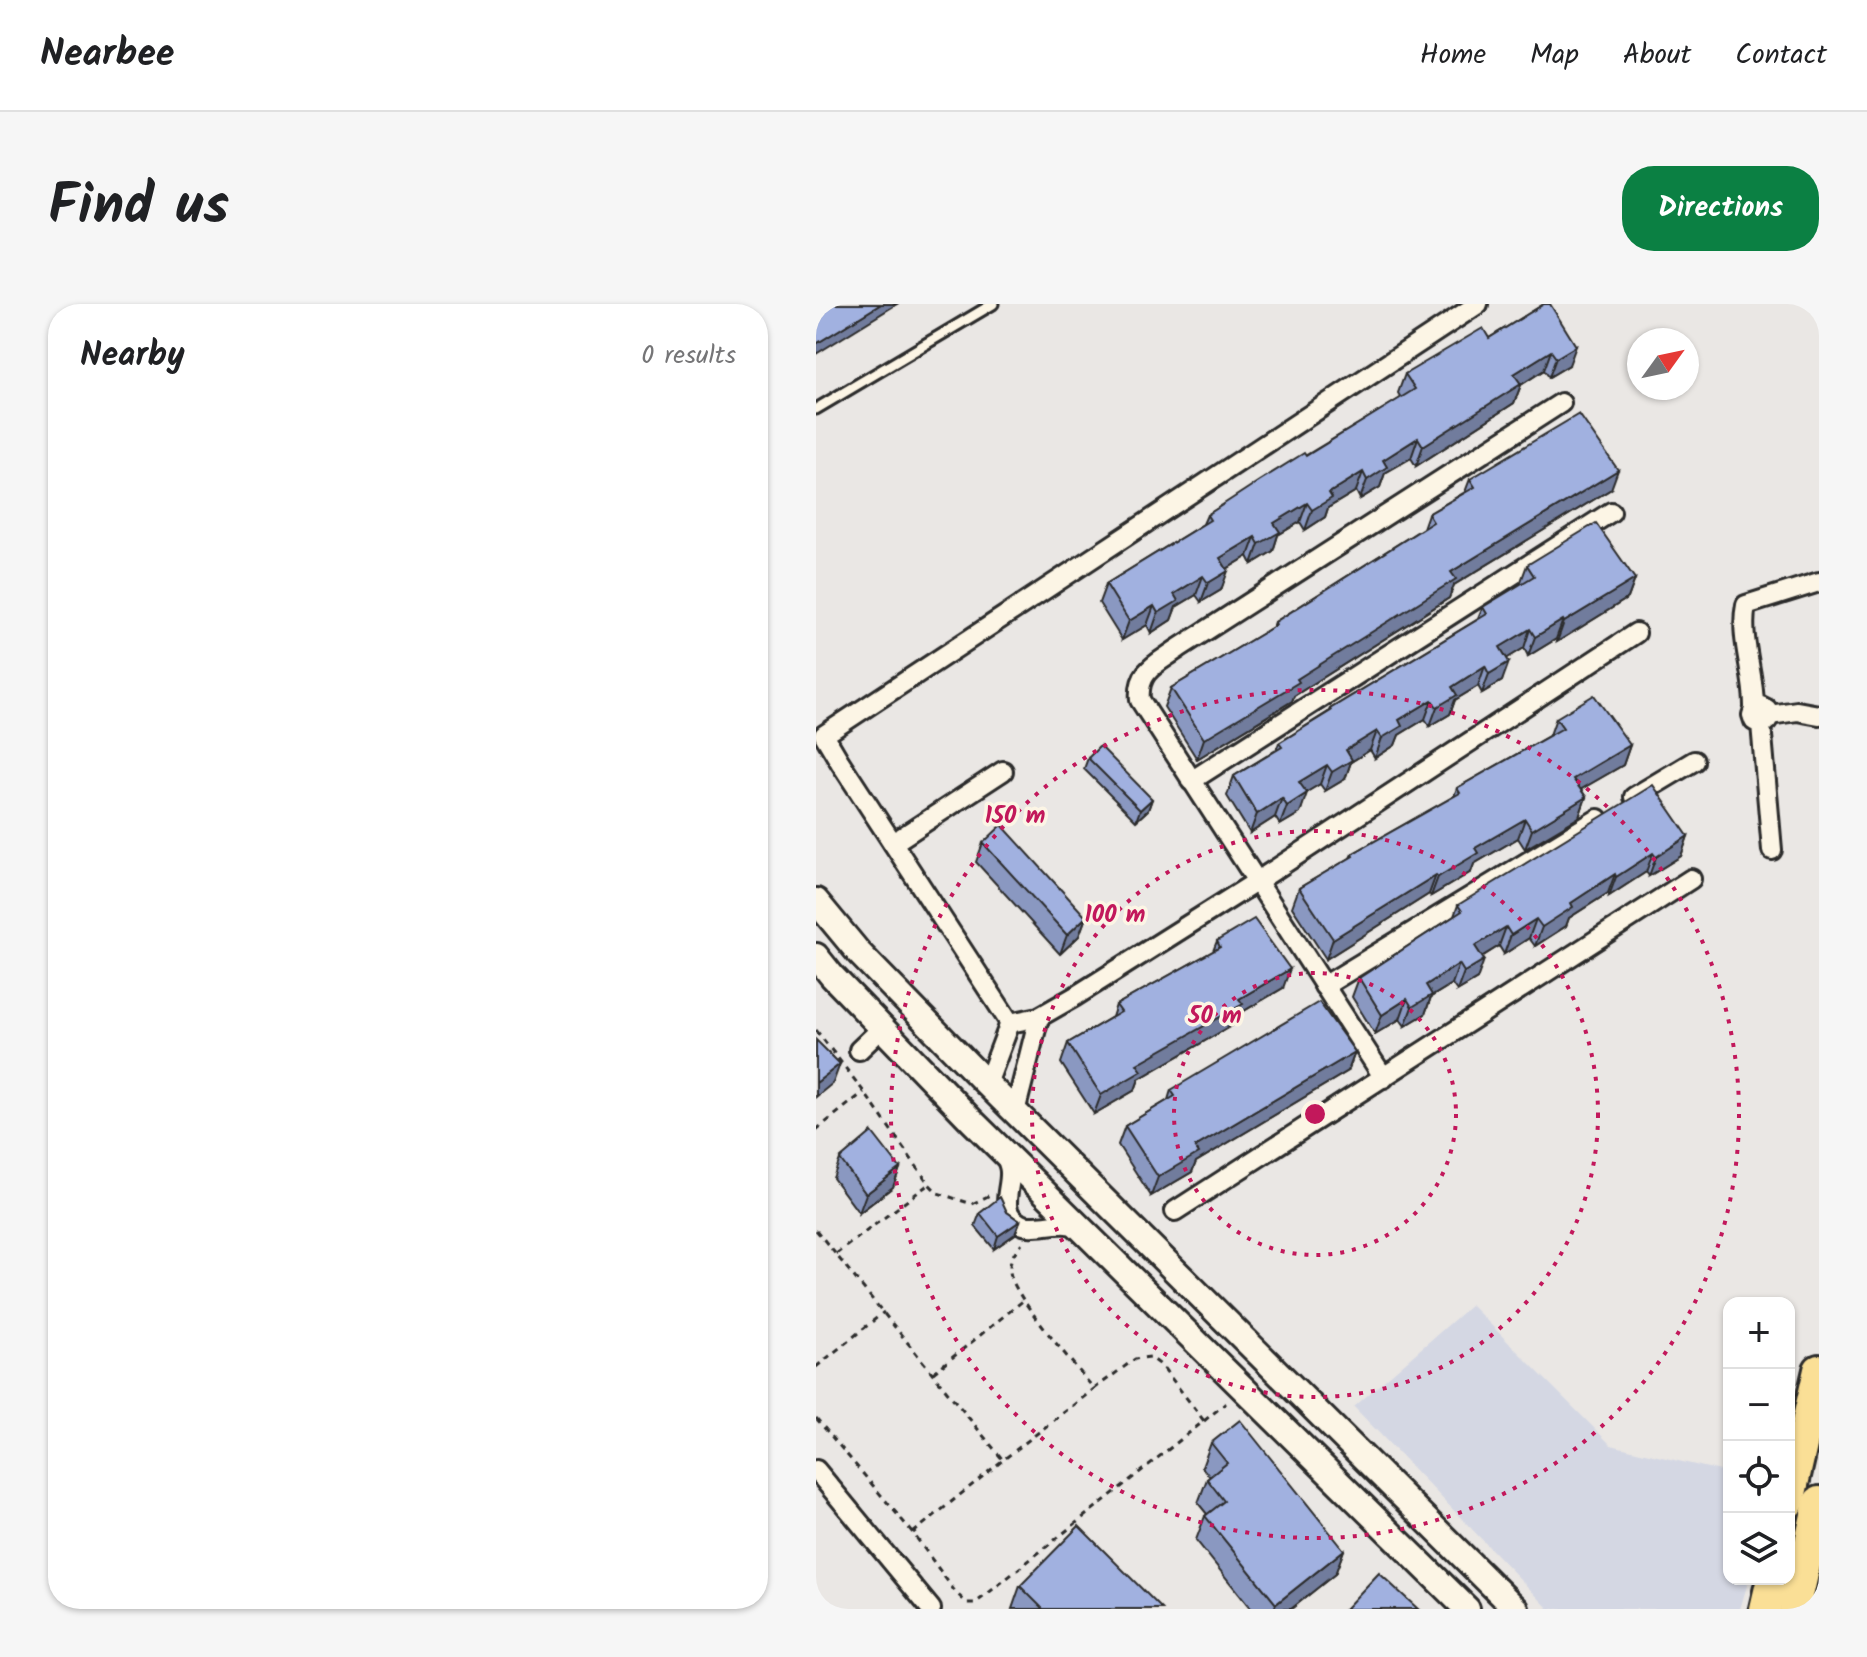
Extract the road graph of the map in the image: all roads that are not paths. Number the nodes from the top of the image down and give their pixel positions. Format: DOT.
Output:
graph roads {
  1 [pos="993,304"];
  2 [pos="1478,304"];
  3 [pos="1561,403"];
  4 [pos="816,409"];
  5 [pos="1611,512"];
  6 [pos="1819,582"];
  7 [pos="1636,633"];
  8 [pos="1819,715"];
  9 [pos="1762,716"];
  10 [pos="820,738"];
  11 [pos="1694,761"];
  12 [pos="1003,771"];
  13 [pos="1191,781"];
  14 [pos="893,843"];
  15 [pos="1772,850"];
  16 [pos="1691,879"];
  17 [pos="1256,882"];
  18 [pos="816,901"];
  19 [pos="816,956"];
  20 [pos="1324,986"];
  21 [pos="1039,1017"];
  22 [pos="1010,1023"];
  23 [pos="882,1028"];
  24 [pos="859,1050"];
  25 [pos="1384,1078"];
  26 [pos="987,1084"];
  27 [pos="1015,1112"];
  28 [pos="1004,1151"];
  29 [pos="1175,1211"];
  30 [pos="1080,1227"];
  31 [pos="1819,1370"];
  32 [pos="816,1470"];
  33 [pos="1795,1476"];
  34 [pos="1819,1502"];
  35 [pos="1771,1585"];
  36 [pos="931,1609"];
  37 [pos="1467,1609"];
  38 [pos="1516,1609"];
  39 [pos="1765,1609"];
  40 [pos="1795,1609"];
  1 -- 4 [label="lane"];
  2 -- 10 [label="street"];
  3 -- 13 [label="street"];
  5 -- 13 [label="street"];
  6 -- 9 [label="street"];
  7 -- 17 [label="street"];
  8 -- 9 [label="street"];
  9 -- 15 [label="street"];
  10 -- 14 [label="street"];
  11 -- 20 [label="street"];
  12 -- 14 [label="street"];
  13 -- 17 [label="street"];
  14 -- 22 [label="street"];
  16 -- 25 [label="street"];
  17 -- 20 [label="street"];
  17 -- 21 [label="street"];
  18 -- 26 [label="street"];
  19 -- 23 [label="street"];
  20 -- 25 [label="street"];
  21 -- 22 [label="street"];
  21 -- 27 [label="street"];
  22 -- 26 [label="street"];
  23 -- 24 [label="street"];
  23 -- 28 [label="street"];
  25 -- 29 [label="street"];
  26 -- 27 [label="street"];
  27 -- 38 [label="street"];
  28 -- 30 [label="street"];
  28 -- 30 [label="street"];
  30 -- 37 [label="street"];
  31 -- 33 [label="main road"];
  32 -- 36 [label="street"];
  34 -- 40 [label="main road"];
  35 -- 39 [label="main road"];
}
